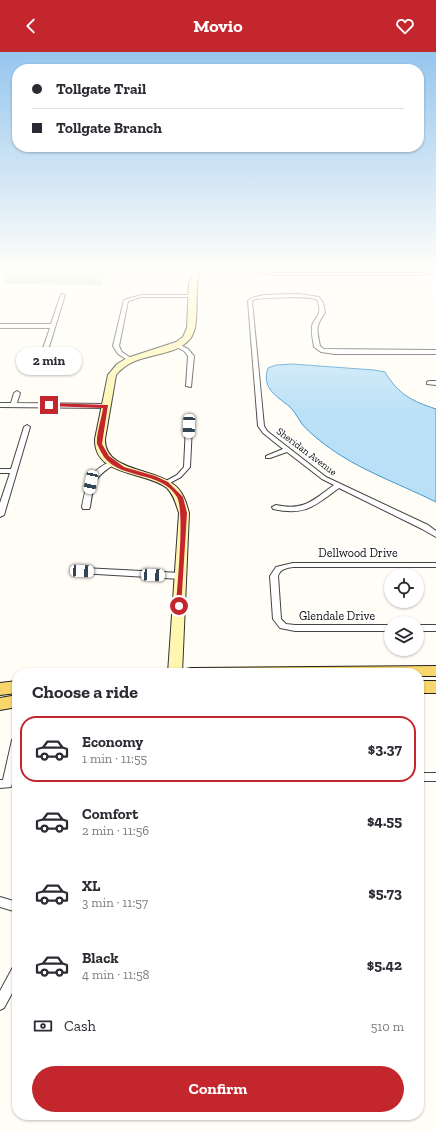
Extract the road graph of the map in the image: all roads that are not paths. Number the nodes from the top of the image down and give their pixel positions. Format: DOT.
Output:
graph roads {
  1 [pos="56,317"];
  2 [pos="122,317"];
  3 [pos="192,317"];
  4 [pos="251,317"];
  5 [pos="318,317"];
  6 [pos="0,326"];
  7 [pos="53,326"];
  8 [pos="177,345"];
  9 [pos="436,352"];
  10 [pos="129,359"];
  11 [pos="42,360"];
  12 [pos="429,383"];
  13 [pos="436,383"];
  14 [pos="190,386"];
  15 [pos="17,393"];
  16 [pos="0,405"];
  17 [pos="13,405"];
  18 [pos="106,406"];
  19 [pos="189,426"];
  20 [pos="27,427"];
  21 [pos="287,450"];
  22 [pos="268,457"];
  23 [pos="113,463"];
  24 [pos="0,471"];
  25 [pos="13,471"];
  26 [pos="166,483"];
  27 [pos="337,486"];
  28 [pos="86,507"];
  29 [pos="276,507"];
  30 [pos="0,515"];
  31 [pos="436,535"];
  32 [pos="436,565"];
  33 [pos="82,571"];
  34 [pos="181,576"];
  35 [pos="283,626"];
  36 [pos="384,628"];
  37 [pos="424,628"];
  38 [pos="436,628"];
  39 [pos="175,668"];
  40 [pos="424,671"];
  41 [pos="436,671"];
  42 [pos="424,687"];
  43 [pos="436,687"];
  44 [pos="12,688"];
  45 [pos="0,690"];
  46 [pos="12,703"];
  47 [pos="0,704"];
  48 [pos="12,764"];
  49 [pos="436,777"];
  50 [pos="424,778"];
  51 [pos="0,784"];
  52 [pos="0,902"];
  53 [pos="12,906"];
  54 [pos="12,981"];
  55 [pos="0,1004"];
  1 -- 7 [label="street"];
  2 -- 10 [label="street"];
  3 -- 8 [label="street"];
  4 -- 21 [label="street, Sheridan Avenue"];
  5 -- 9 [label="street, Sheridan Avenue"];
  6 -- 7 [label="street"];
  7 -- 11 [label="street"];
  8 -- 10 [label="street"];
  8 -- 14 [label="street"];
  10 -- 18 [label="street"];
  12 -- 13 [label="street"];
  15 -- 17 [label="street"];
  16 -- 17 [label="street"];
  17 -- 18 [label="street"];
  18 -- 23 [label="street"];
  19 -- 26 [label="street"];
  20 -- 25 [label="street"];
  21 -- 22 [label="street"];
  21 -- 27 [label="street, Sheridan Avenue"];
  23 -- 26 [label="street"];
  23 -- 28 [label="street"];
  24 -- 25 [label="street"];
  25 -- 30 [label="street"];
  26 -- 34 [label="street"];
  27 -- 29 [label="street"];
  27 -- 31 [label="street, Sheridan Avenue"];
  32 -- 35 [label="street, Dellwood Drive"];
  33 -- 34 [label="street"];
  34 -- 39 [label="street"];
  35 -- 36 [label="street, Glendale Drive"];
  37 -- 38 [label="street"];
  40 -- 41 [label="main road"];
  42 -- 43 [label="main road"];
  44 -- 45 [label="main road"];
  46 -- 47 [label="main road"];
  48 -- 51 [label="street"];
  49 -- 50 [label="street"];
  52 -- 53 [label="street"];
  54 -- 55 [label="street"];
}
